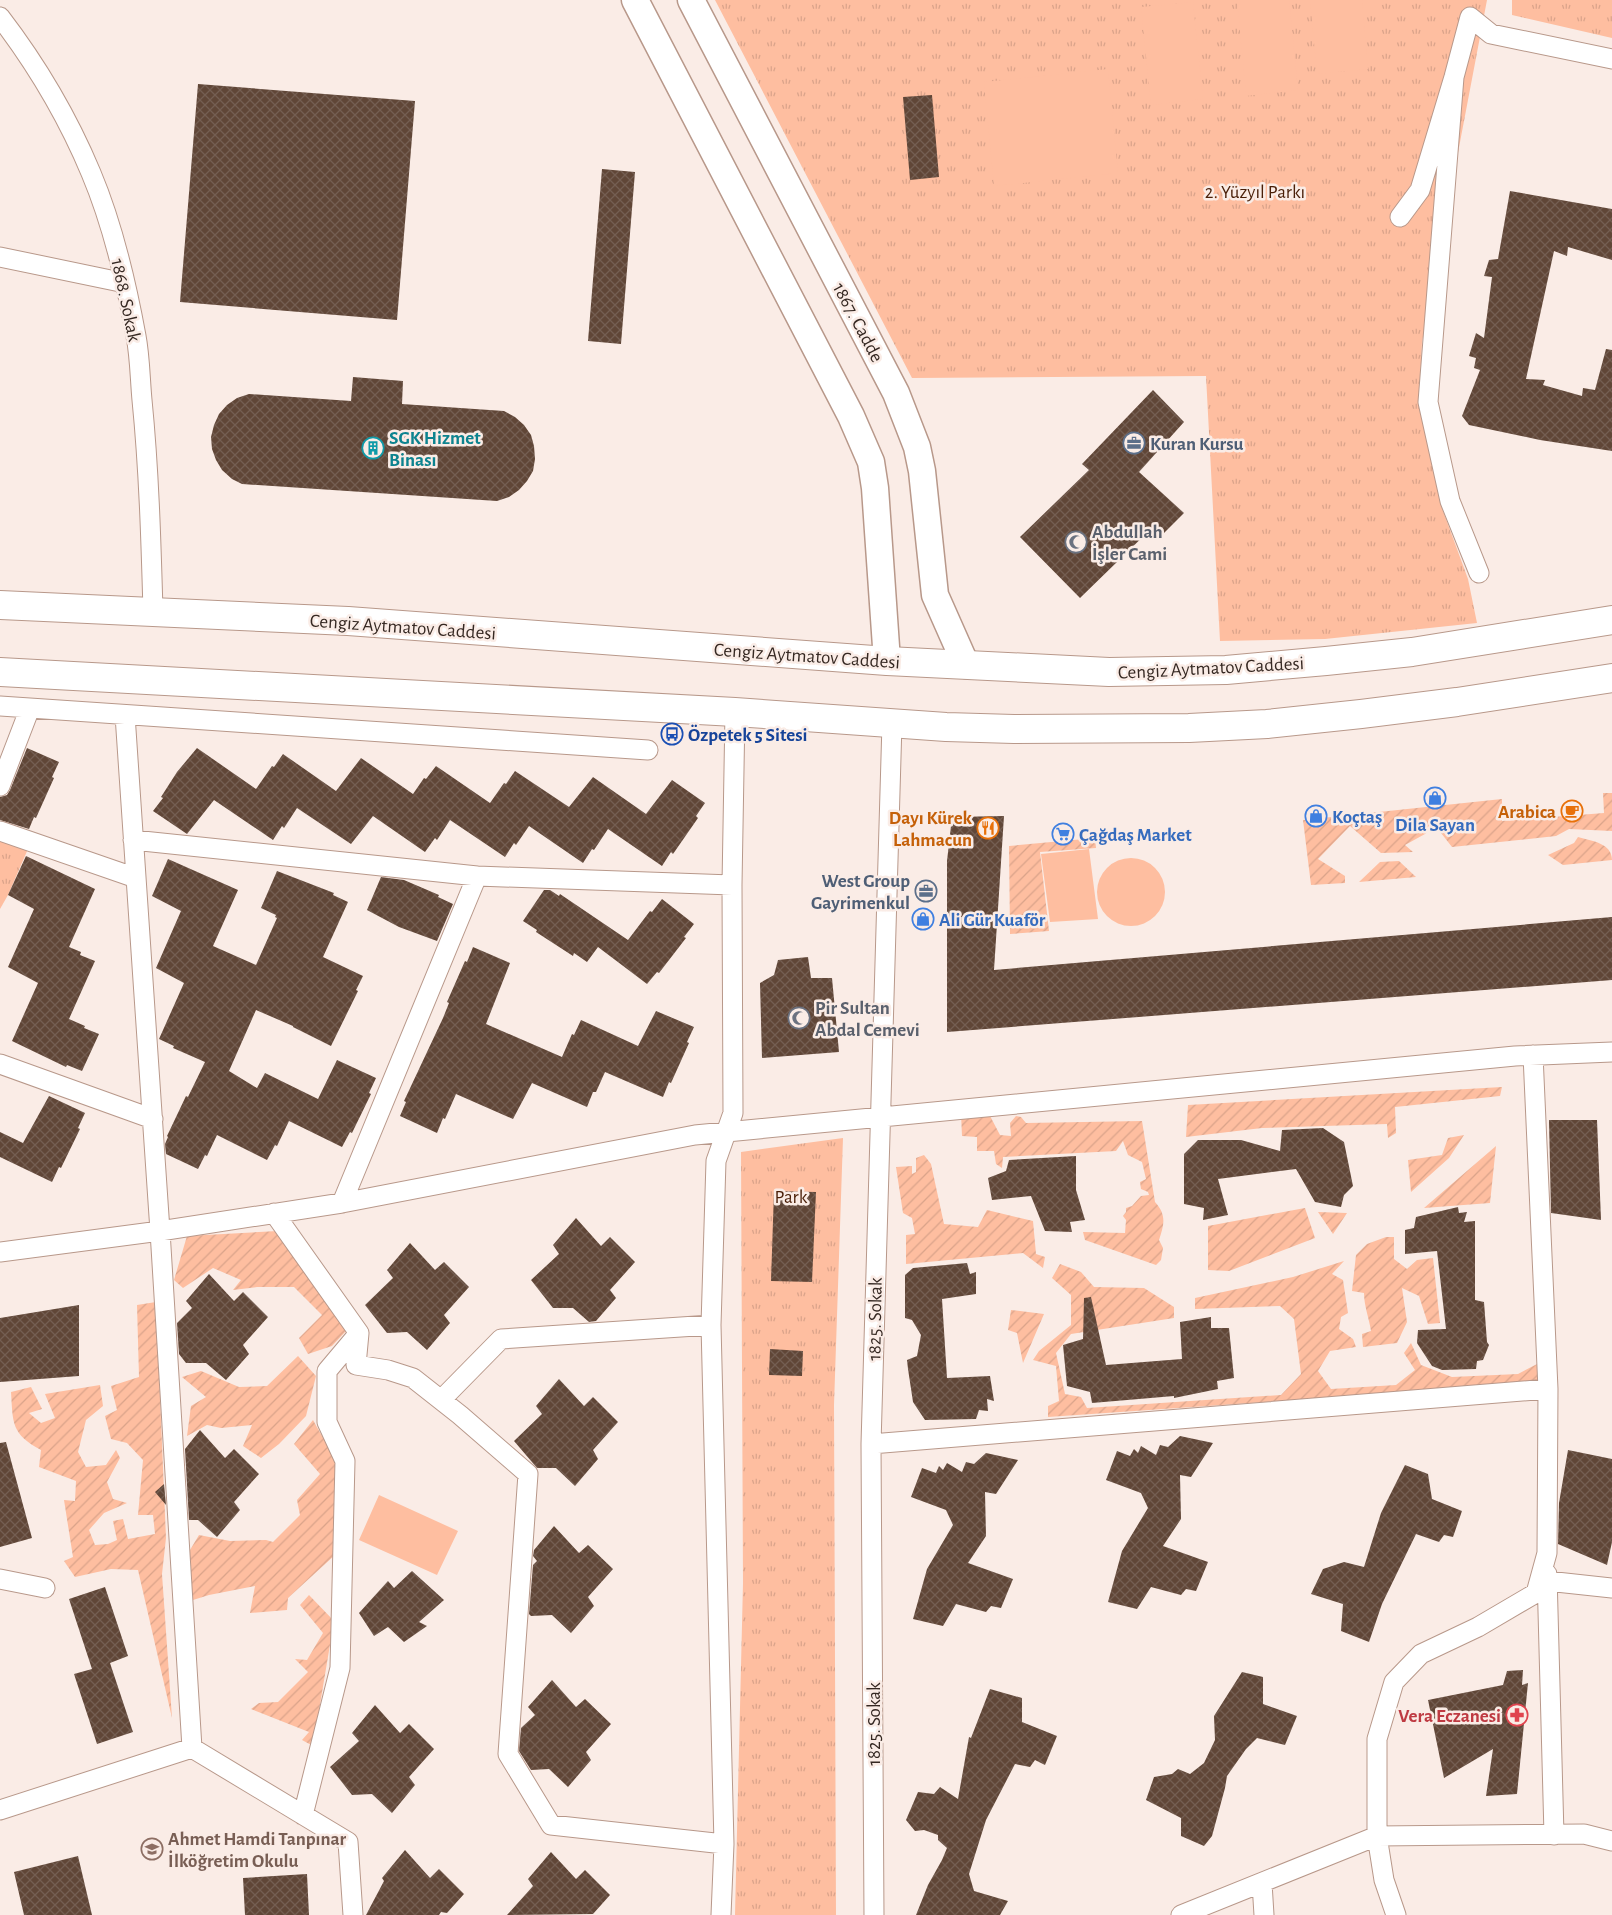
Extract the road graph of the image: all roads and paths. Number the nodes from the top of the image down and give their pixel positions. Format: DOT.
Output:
graph roads {
  1 [pos="635,0"];
  2 [pos="691,0"];
  3 [pos="0,17"];
  4 [pos="1612,59"];
  5 [pos="1454,76"];
  6 [pos="1400,217"];
  7 [pos="0,257"];
  8 [pos="125,283"];
  9 [pos="1479,573"];
  10 [pos="0,605"];
  11 [pos="153,611"];
  12 [pos="1612,620"];
  13 [pos="887,661"];
  14 [pos="966,665"];
  15 [pos="0,672"];
  16 [pos="1612,678"];
  17 [pos="0,706"];
  18 [pos="30,708"];
  19 [pos="735,712"];
  20 [pos="125,715"];
  21 [pos="892,723"];
  22 [pos="648,750"];
  23 [pos="0,786"];
  24 [pos="0,831"];
  25 [pos="134,840"];
  26 [pos="477,876"];
  27 [pos="136,878"];
  28 [pos="732,885"];
  29 [pos="1612,1052"];
  30 [pos="1532,1055"];
  31 [pos="0,1064"];
  32 [pos="880,1117"];
  33 [pos="153,1119"];
  34 [pos="725,1132"];
  35 [pos="342,1203"];
  36 [pos="274,1213"];
  37 [pos="160,1231"];
  38 [pos="0,1252"];
  39 [pos="711,1325"];
  40 [pos="359,1333"];
  41 [pos="1548,1389"];
  42 [pos="441,1400"];
  43 [pos="871,1444"];
  44 [pos="1547,1553"];
  45 [pos="0,1580"];
  46 [pos="1547,1581"];
  47 [pos="44,1588"];
  48 [pos="1612,1588"];
  49 [pos="192,1748"];
  50 [pos="0,1810"];
  51 [pos="303,1815"];
  52 [pos="1554,1835"];
  53 [pos="1377,1836"];
  54 [pos="1612,1840"];
  55 [pos="724,1844"];
  56 [pos="1262,1883"];
  57 [pos="353,1915"];
  58 [pos="722,1915"];
  59 [pos="874,1915"];
  60 [pos="1181,1915"];
  61 [pos="1264,1915"];
  62 [pos="1396,1915"];
  1 -- 13 [label="street"];
  2 -- 14 [label="street, 1867. Cadde"];
  3 -- 8 [label="street, 1868. Sokak"];
  4 -- 5 [label="street"];
  5 -- 6 [label="street"];
  5 -- 9 [label="street"];
  7 -- 8 [label="street"];
  8 -- 11 [label="street, 1868. Sokak"];
  10 -- 11 [label="main road, Cengiz Aytmatov Caddesi"];
  11 -- 13 [label="main road, Cengiz Aytmatov Caddesi"];
  12 -- 14 [label="main road, Cengiz Aytmatov Caddesi"];
  13 -- 14 [label="main road, Cengiz Aytmatov Caddesi"];
  15 -- 19 [label="main road"];
  16 -- 21 [label="main road"];
  17 -- 18 [label="street"];
  18 -- 20 [label="street"];
  18 -- 23 [label="street"];
  19 -- 21 [label="main road"];
  19 -- 28 [label="street"];
  20 -- 22 [label="street"];
  20 -- 25 [label="street"];
  21 -- 32 [label="street, 1825. Sokak"];
  24 -- 27 [label="street"];
  25 -- 26 [label="street"];
  25 -- 27 [label="street"];
  26 -- 28 [label="street"];
  26 -- 35 [label="street"];
  27 -- 33 [label="street"];
  28 -- 34 [label="street"];
  29 -- 30 [label="street"];
  30 -- 32 [label="street"];
  30 -- 41 [label="street"];
  31 -- 33 [label="street"];
  32 -- 34 [label="street"];
  32 -- 43 [label="street, 1825. Sokak"];
  33 -- 37 [label="street"];
  34 -- 35 [label="street"];
  34 -- 39 [label="street"];
  35 -- 36 [label="street"];
  36 -- 37 [label="street"];
  36 -- 40 [label="street"];
  37 -- 38 [label="street"];
  37 -- 49 [label="street"];
  39 -- 42 [label="street"];
  39 -- 55 [label="street"];
  40 -- 42 [label="street"];
  40 -- 51 [label="street"];
  41 -- 43 [label="street"];
  41 -- 44 [label="street"];
  42 -- 55 [label="street"];
  43 -- 59 [label="street, 1825. Sokak"];
  44 -- 46 [label="street"];
  44 -- 53 [label="street"];
  45 -- 47 [label="street"];
  46 -- 48 [label="street"];
  46 -- 52 [label="street"];
  49 -- 50 [label="street"];
  49 -- 51 [label="street"];
  51 -- 57 [label="street"];
  52 -- 53 [label="street"];
  52 -- 54 [label="street"];
  53 -- 56 [label="street"];
  53 -- 62 [label="street"];
  55 -- 58 [label="street"];
  56 -- 60 [label="street"];
  56 -- 61 [label="street"];
}
